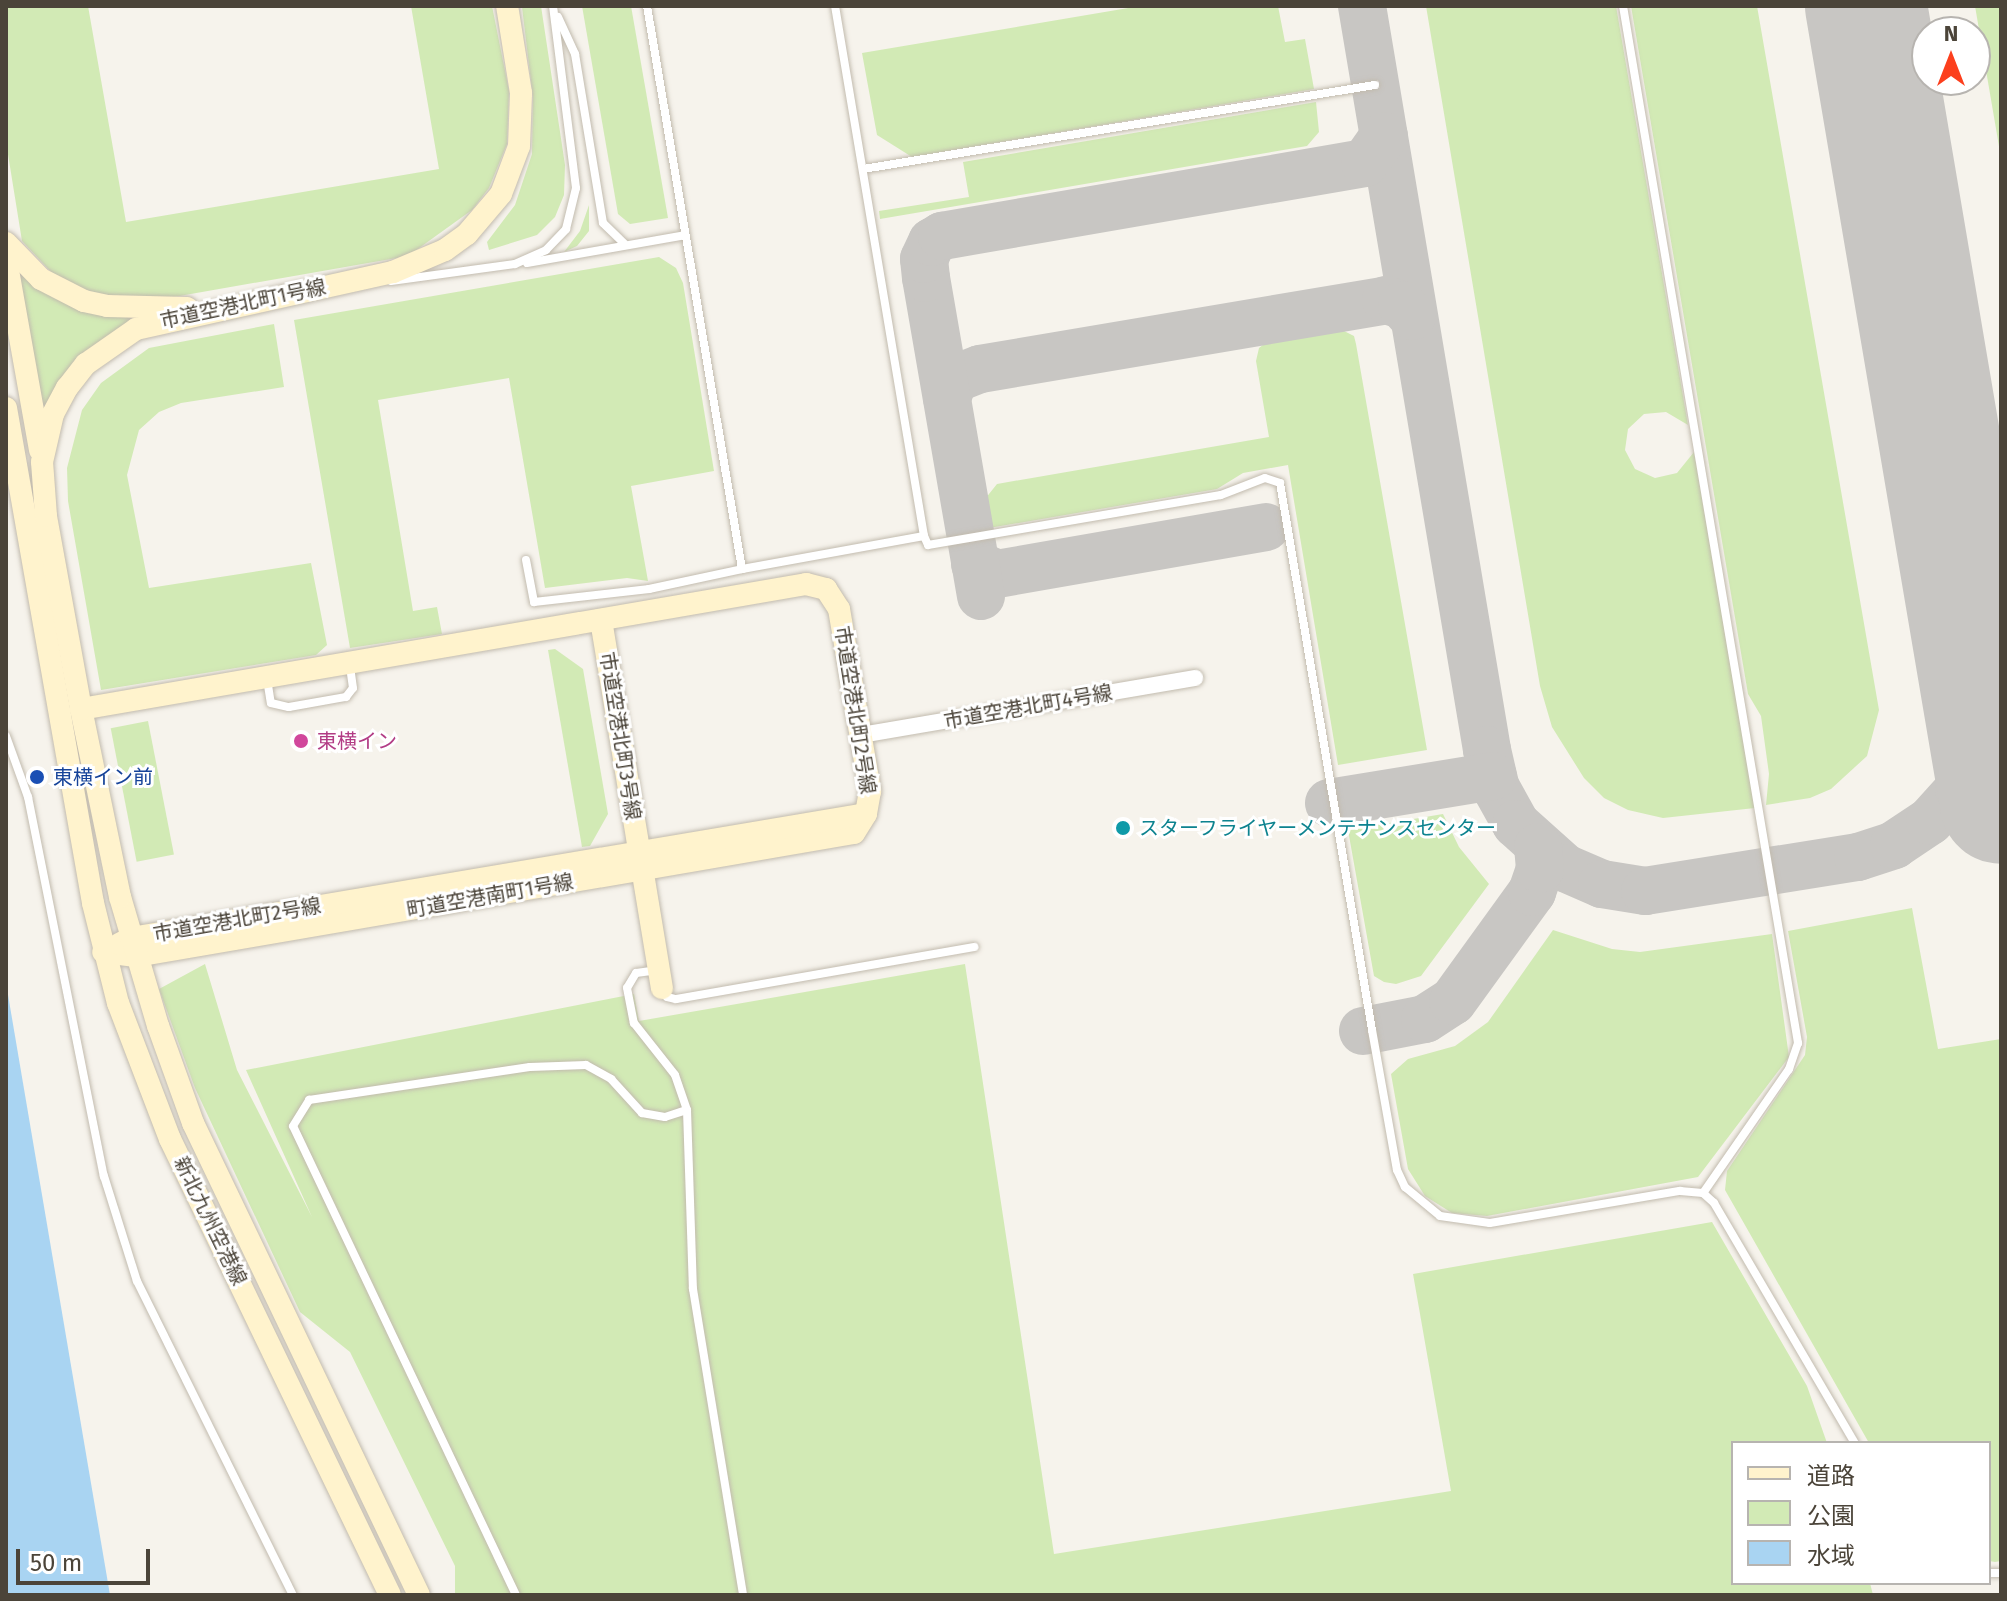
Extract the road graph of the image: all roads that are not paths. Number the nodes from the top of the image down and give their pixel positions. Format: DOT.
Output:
graph roads {
  1 [pos="553,6"];
  2 [pos="647,6"];
  3 [pos="835,6"];
  4 [pos="1623,6"];
  5 [pos="507,7"];
  6 [pos="1375,85"];
  7 [pos="863,169"];
  8 [pos="685,235"];
  9 [pos="6,243"];
  10 [pos="625,244"];
  11 [pos="6,259"];
  12 [pos="515,264"];
  13 [pos="343,282"];
  14 [pos="212,309"];
  15 [pos="6,408"];
  16 [pos="42,462"];
  17 [pos="924,536"];
  18 [pos="526,560"];
  19 [pos="742,569"];
  20 [pos="601,620"];
  21 [pos="349,662"];
  22 [pos="266,676"];
  23 [pos="1195,678"];
  24 [pos="81,709"];
  25 [pos="861,735"];
  26 [pos="6,736"];
  27 [pos="641,861"];
  28 [pos="134,947"];
  29 [pos="975,947"];
  30 [pos="103,952"];
  31 [pos="661,979"];
  32 [pos="687,1110"];
  33 [pos="1703,1193"];
  34 [pos="1854,1441"];
  35 [pos="293,1595"];
  36 [pos="390,1595"];
  37 [pos="419,1595"];
  38 [pos="516,1595"];
  39 [pos="743,1595"];
  1 -- 10 [label="lane"];
  1 -- 12 [label="lane"];
  2 -- 8 [label="lane"];
  3 -- 7 [label="lane"];
  4 -- 33 [label="lane"];
  5 -- 13 [label="street, 市道空港北町1号線"];
  6 -- 7 [label="lane"];
  7 -- 17 [label="lane"];
  8 -- 10 [label="lane"];
  8 -- 19 [label="lane"];
  9 -- 14 [label="street"];
  10 -- 12 [label="lane"];
  11 -- 16 [label="street"];
  12 -- 13 [label="lane"];
  13 -- 14 [label="street, 市道空港北町1号線"];
  14 -- 16 [label="street, 市道空港北町1号線"];
  15 -- 30 [label="street, 新北九州空港線"];
  16 -- 24 [label="street, 市道空港北町1号線"];
  17 -- 19 [label="lane"];
  17 -- 33 [label="lane"];
  18 -- 19 [label="lane"];
  20 -- 21 [label="street, 市道空港北町2号線"];
  20 -- 25 [label="street, 市道空港北町2号線"];
  20 -- 27 [label="street, 市道空港北町3号線"];
  21 -- 22 [label="street, 市道空港北町2号線"];
  21 -- 22 [label="lane"];
  22 -- 24 [label="street, 市道空港北町2号線"];
  23 -- 25 [label="street, 市道空港北町4号線"];
  24 -- 28 [label="street, 新北九州空港線"];
  25 -- 27 [label="street, 市道空港北町2号線"];
  26 -- 35 [label="lane"];
  27 -- 28 [label="street, 市道空港北町2号線"];
  27 -- 31 [label="street, 市道空港北町3号線"];
  28 -- 30 [label="street, 市道空港北町2号線"];
  28 -- 37 [label="street, 新北九州空港線"];
  29 -- 31 [label="lane"];
  30 -- 36 [label="street, 新北九州空港線"];
  31 -- 32 [label="lane"];
  32 -- 38 [label="lane"];
  32 -- 39 [label="lane"];
  33 -- 34 [label="lane"];
}
